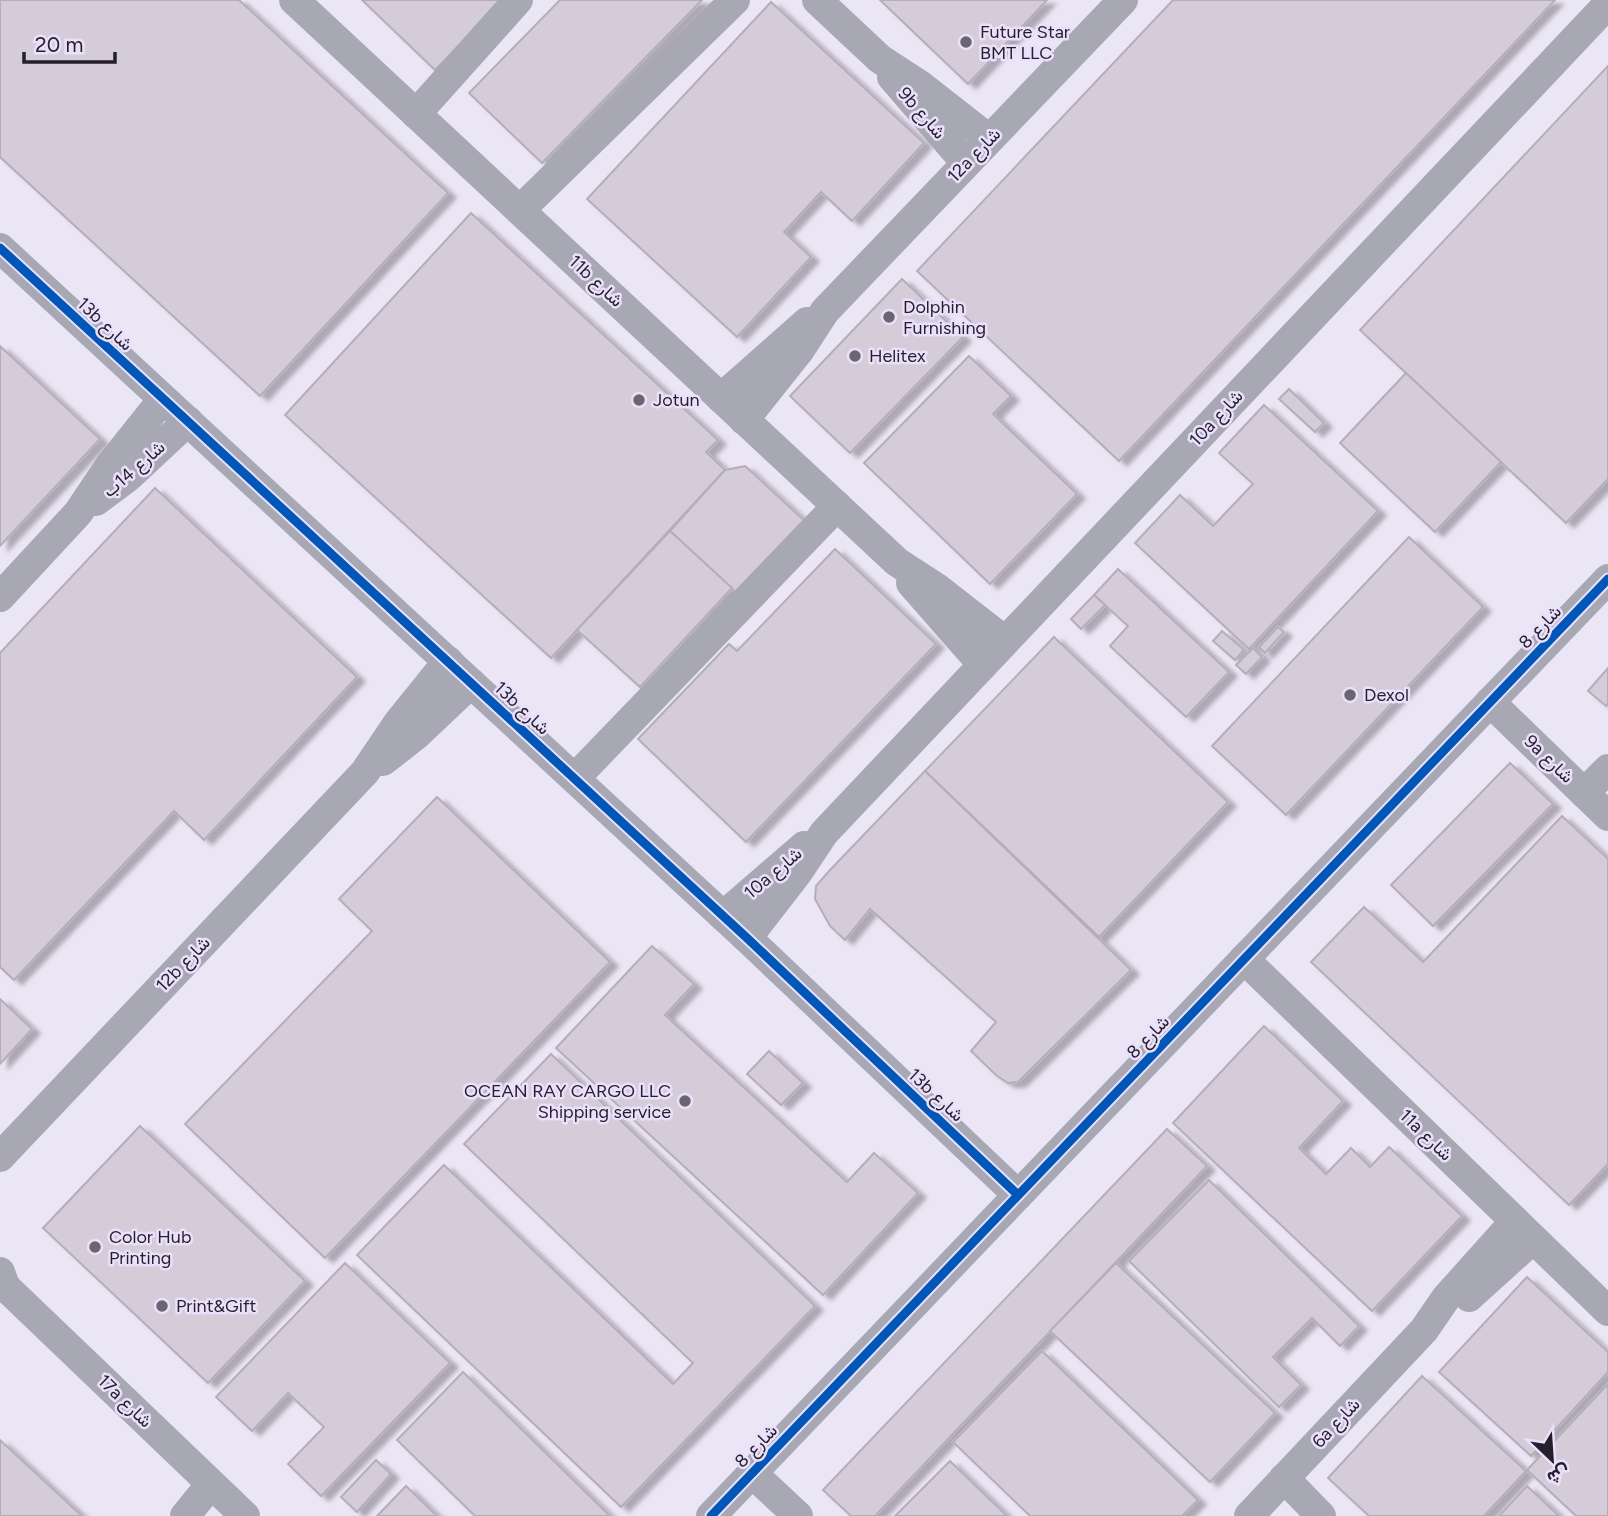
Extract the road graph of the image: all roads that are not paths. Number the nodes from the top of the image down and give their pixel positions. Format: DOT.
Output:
graph roads {
  1 [pos="295,0"];
  2 [pos="518,0"];
  3 [pos="735,0"];
  4 [pos="817,0"];
  5 [pos="1123,0"];
  6 [pos="1608,4"];
  7 [pos="880,59"];
  8 [pos="416,114"];
  9 [pos="989,139"];
  10 [pos="966,163"];
  11 [pos="520,210"];
  12 [pos="0,248"];
  13 [pos="825,311"];
  14 [pos="721,398"];
  15 [pos="163,399"];
  16 [pos="744,420"];
  17 [pos="188,421"];
  18 [pos="837,506"];
  19 [pos="78,513"];
  20 [pos="897,562"];
  21 [pos="1608,579"];
  22 [pos="0,597"];
  23 [pos="1005,641"];
  24 [pos="448,662"];
  25 [pos="983,665"];
  26 [pos="471,683"];
  27 [pos="1490,702"];
  28 [pos="1608,769"];
  29 [pos="365,772"];
  30 [pos="575,778"];
  31 [pos="1584,793"];
  32 [pos="1608,816"];
  33 [pos="824,832"];
  34 [pos="723,916"];
  35 [pos="747,938"];
  36 [pos="1244,959"];
  37 [pos="0,1157"];
  38 [pos="1018,1195"];
  39 [pos="1524,1230"];
  40 [pos="2,1281"];
  41 [pos="1608,1311"];
  42 [pos="752,1473"];
  43 [pos="1284,1478"];
  44 [pos="226,1505"];
  45 [pos="1264,1511"];
  46 [pos="185,1516"];
  47 [pos="711,1516"];
  48 [pos="797,1516"];
  49 [pos="1321,1516"];
  1 -- 8 [label="street, 11b شارع"];
  2 -- 8 [label="street"];
  3 -- 11 [label="street"];
  4 -- 7 [label="street, 9b شارع"];
  5 -- 9 [label="street, 12a شارع"];
  6 -- 23 [label="street, 10a شارع"];
  7 -- 9 [label="street, 9b شارع"];
  7 -- 10 [label="street, 9b شارع"];
  8 -- 11 [label="street, 11b شارع"];
  9 -- 10 [label="street, 12a شارع"];
  10 -- 13 [label="street, 12a شارع"];
  11 -- 14 [label="street, 11b شارع"];
  12 -- 15 [label="street, 13b شارع"];
  13 -- 14 [label="street, 12a شارع"];
  13 -- 16 [label="street, 12a شارع"];
  14 -- 16 [label="street, 11b شارع"];
  15 -- 17 [label="street, 13b شارع"];
  15 -- 19 [label="street, شارع 14ب"];
  16 -- 18 [label="street, 11b شارع"];
  17 -- 19 [label="street, شارع 14ب"];
  17 -- 24 [label="street, 13b شارع"];
  18 -- 20 [label="street, 11b شارع"];
  18 -- 30 [label="street"];
  19 -- 22 [label="street, شارع 14ب"];
  20 -- 23 [label="street, 11b شارع"];
  20 -- 25 [label="street, 11b شارع"];
  21 -- 27 [label="street, شارع 8"];
  23 -- 25 [label="street, 10a شارع"];
  24 -- 26 [label="street, 13b شارع"];
  24 -- 29 [label="street, 12b شارع"];
  25 -- 33 [label="street, 10a شارع"];
  26 -- 29 [label="street, 12b شارع"];
  26 -- 30 [label="street, 13b شارع"];
  27 -- 31 [label="street, 9a شارع"];
  27 -- 36 [label="street, شارع 8"];
  28 -- 31 [label="street"];
  29 -- 37 [label="street, 12b شارع"];
  30 -- 34 [label="street, 13b شارع"];
  31 -- 32 [label="street, 9a شارع"];
  33 -- 34 [label="street, 10a شارع"];
  33 -- 35 [label="street, 10a شارع"];
  34 -- 35 [label="street, 13b شارع"];
  35 -- 38 [label="street, 13b شارع"];
  36 -- 38 [label="street, شارع 8"];
  36 -- 39 [label="street, 11a شارع"];
  38 -- 42 [label="street, شارع 8"];
  39 -- 41 [label="street, 11a شارع"];
  39 -- 43 [label="street, 6a شارع"];
  40 -- 44 [label="street, 17a شارع"];
  42 -- 47 [label="street, شارع 8"];
  42 -- 48 [label="street"];
  43 -- 45 [label="street, 6a شارع"];
  43 -- 49 [label="street"];
  44 -- 46 [label="street"];
}
